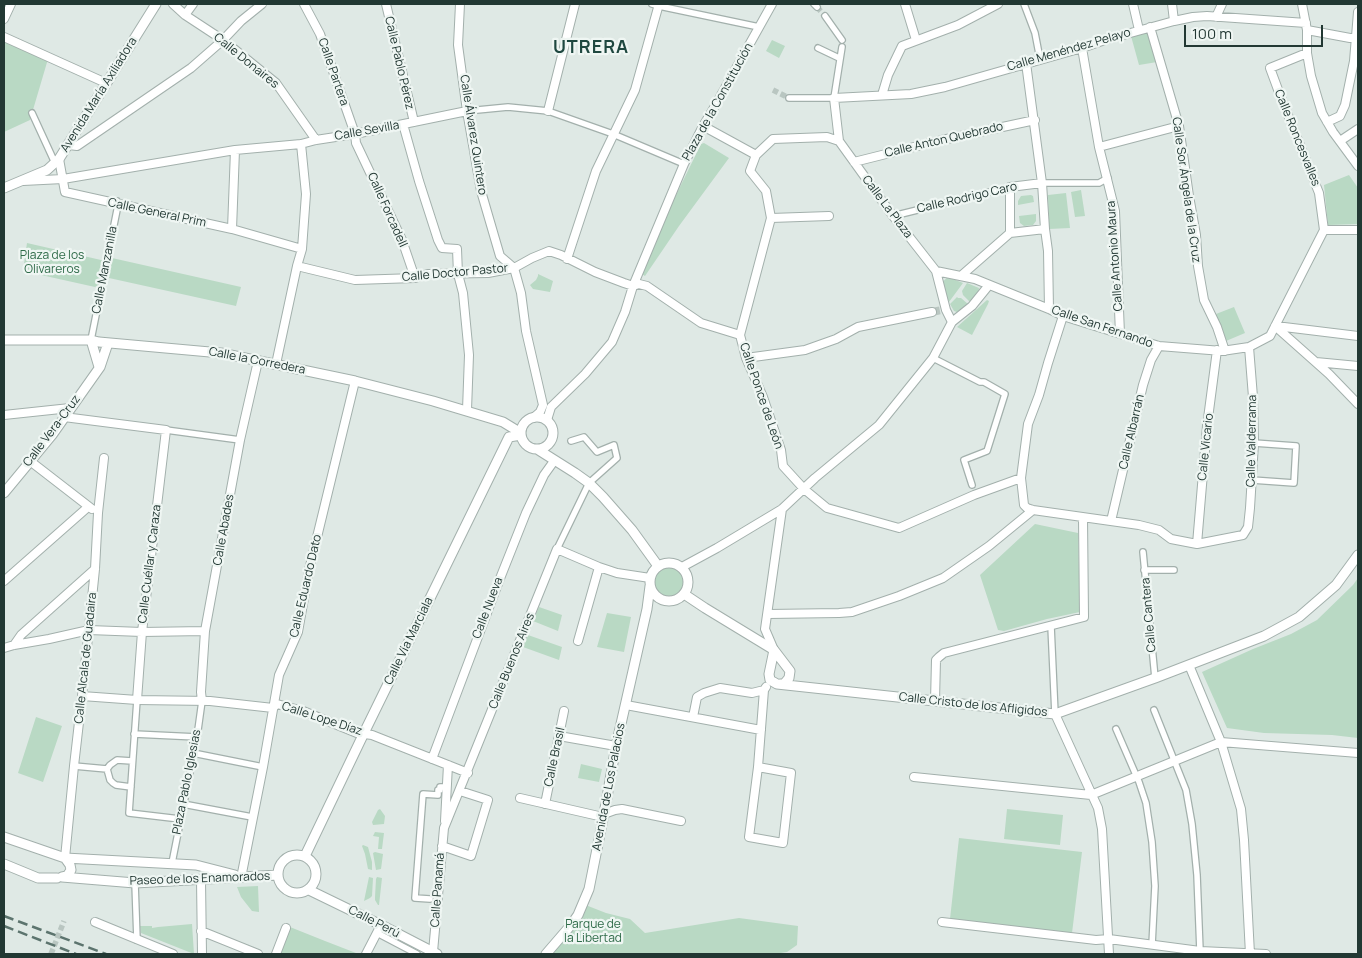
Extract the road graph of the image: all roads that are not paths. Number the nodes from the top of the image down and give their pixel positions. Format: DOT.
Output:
graph roads {
  1 [pos="11,4"];
  2 [pos="156,4"];
  3 [pos="173,4"];
  4 [pos="193,4"];
  5 [pos="262,4"];
  6 [pos="304,4"];
  7 [pos="386,4"];
  8 [pos="460,4"];
  9 [pos="574,4"];
  10 [pos="772,4"];
  11 [pos="905,4"];
  12 [pos="998,4"];
  13 [pos="1024,4"];
  14 [pos="1133,4"];
  15 [pos="1172,4"];
  16 [pos="1222,4"];
  17 [pos="1302,4"];
  18 [pos="657,5"];
  19 [pos="1358,12"];
  20 [pos="185,15"];
  21 [pos="825,16"];
  22 [pos="1216,17"];
  23 [pos="4,19"];
  24 [pos="1174,21"];
  25 [pos="759,27"];
  26 [pos="1150,27"];
  27 [pos="1307,27"];
  28 [pos="1139,30"];
  29 [pos="4,36"];
  30 [pos="1357,37"];
  31 [pos="223,40"];
  32 [pos="842,40"];
  33 [pos="916,40"];
  34 [pos="842,47"];
  35 [pos="818,48"];
  36 [pos="1082,48"];
  37 [pos="1307,53"];
  38 [pos="839,58"];
  39 [pos="1040,59"];
  40 [pos="1026,63"];
  41 [pos="1356,64"];
  42 [pos="106,83"];
  43 [pos="882,95"];
  44 [pos="789,98"];
  45 [pos="834,98"];
  46 [pos="467,111"];
  47 [pos="548,111"];
  48 [pos="32,113"];
  49 [pos="1035,120"];
  50 [pos="414,122"];
  51 [pos="1327,122"];
  52 [pos="403,124"];
  53 [pos="703,126"];
  54 [pos="1179,126"];
  55 [pos="1358,129"];
  56 [pos="354,134"];
  57 [pos="613,134"];
  58 [pos="316,140"];
  59 [pos="839,141"];
  60 [pos="1340,142"];
  61 [pos="356,143"];
  62 [pos="301,144"];
  63 [pos="69,145"];
  64 [pos="1099,147"];
  65 [pos="235,150"];
  66 [pos="756,155"];
  67 [pos="57,161"];
  68 [pos="854,162"];
  69 [pos="684,164"];
  70 [pos="1358,166"];
  71 [pos="1108,178"];
  72 [pos="63,180"];
  73 [pos="20,182"];
  74 [pos="1042,183"];
  75 [pos="1010,187"];
  76 [pos="4,188"];
  77 [pos="118,203"];
  78 [pos="829,216"];
  79 [pos="892,216"];
  80 [pos="771,218"];
  81 [pos="232,229"];
  82 [pos="1045,229"];
  83 [pos="1324,230"];
  84 [pos="1358,230"];
  85 [pos="1010,233"];
  86 [pos="302,250"];
  87 [pos="567,259"];
  88 [pos="297,266"];
  89 [pos="514,268"];
  90 [pos="936,271"];
  91 [pos="458,274"];
  92 [pos="962,275"];
  93 [pos="415,278"];
  94 [pos="989,284"];
  95 [pos="633,286"];
  96 [pos="1048,309"];
  97 [pos="932,312"];
  98 [pos="1063,316"];
  99 [pos="952,322"];
  100 [pos="1275,326"];
  101 [pos="740,334"];
  102 [pos="1120,334"];
  103 [pos="1358,336"];
  104 [pos="4,340"];
  105 [pos="99,342"];
  106 [pos="1159,346"];
  107 [pos="1249,347"];
  108 [pos="1221,350"];
  109 [pos="746,358"];
  110 [pos="933,358"];
  111 [pos="258,360"];
  112 [pos="1316,362"];
  113 [pos="276,364"];
  114 [pos="1358,366"];
  115 [pos="100,367"];
  116 [pos="355,381"];
  117 [pos="1358,404"];
  118 [pos="547,406"];
  119 [pos="70,408"];
  120 [pos="467,410"];
  121 [pos="4,415"];
  122 [pos="64,417"];
  123 [pos="531,418"];
  124 [pos="547,420"];
  125 [pos="504,422"];
  126 [pos="166,430"];
  127 [pos="521,434"];
  128 [pos="240,440"];
  129 [pos="571,441"];
  130 [pos="550,442"];
  131 [pos="1254,443"];
  132 [pos="537,449"];
  133 [pos="104,458"];
  134 [pos="554,460"];
  135 [pos="30,461"];
  136 [pos="1021,478"];
  137 [pos="1252,480"];
  138 [pos="589,483"];
  139 [pos="972,485"];
  140 [pos="804,489"];
  141 [pos="4,493"];
  142 [pos="88,506"];
  143 [pos="782,509"];
  144 [pos="1033,510"];
  145 [pos="98,513"];
  146 [pos="1082,516"];
  147 [pos="1111,521"];
  148 [pos="1197,544"];
  149 [pos="557,549"];
  150 [pos="1143,552"];
  151 [pos="1358,555"];
  152 [pos="658,566"];
  153 [pos="599,567"];
  154 [pos="682,567"];
  155 [pos="95,569"];
  156 [pos="1144,570"];
  157 [pos="1174,570"];
  158 [pos="4,581"];
  159 [pos="650,582"];
  160 [pos="684,594"];
  161 [pos="657,598"];
  162 [pos="647,609"];
  163 [pos="768,614"];
  164 [pos="1051,626"];
  165 [pos="89,630"];
  166 [pos="205,631"];
  167 [pos="142,632"];
  168 [pos="578,641"];
  169 [pos="14,645"];
  170 [pos="4,648"];
  171 [pos="774,650"];
  172 [pos="786,665"];
  173 [pos="1189,665"];
  174 [pos="770,668"];
  175 [pos="1155,678"];
  176 [pos="770,680"];
  177 [pos="780,684"];
  178 [pos="764,690"];
  179 [pos="82,696"];
  180 [pos="137,700"];
  181 [pos="202,701"];
  182 [pos="935,701"];
  183 [pos="626,705"];
  184 [pos="273,708"];
  185 [pos="1154,710"];
  186 [pos="564,711"];
  187 [pos="1055,714"];
  188 [pos="693,717"];
  189 [pos="1116,728"];
  190 [pos="761,730"];
  191 [pos="364,733"];
  192 [pos="134,734"];
  193 [pos="559,736"];
  194 [pos="197,737"];
  195 [pos="1221,742"];
  196 [pos="616,746"];
  197 [pos="1358,753"];
  198 [pos="193,754"];
  199 [pos="432,759"];
  200 [pos="132,761"];
  201 [pos="1175,761"];
  202 [pos="448,765"];
  203 [pos="74,766"];
  204 [pos="263,767"];
  205 [pos="758,767"];
  206 [pos="107,769"];
  207 [pos="468,772"];
  208 [pos="1135,776"];
  209 [pos="914,777"];
  210 [pos="131,787"];
  211 [pos="446,787"];
  212 [pos="460,791"];
  213 [pos="1091,794"];
  214 [pos="520,798"];
  215 [pos="184,804"];
  216 [pos="545,804"];
  217 [pos="604,816"];
  218 [pos="252,817"];
  219 [pos="180,819"];
  220 [pos="681,822"];
  221 [pos="444,828"];
  222 [pos="4,837"];
  223 [pos="442,846"];
  224 [pos="305,856"];
  225 [pos="65,858"];
  226 [pos="172,862"];
  227 [pos="4,864"];
  228 [pos="278,874"];
  229 [pos="241,877"];
  230 [pos="60,878"];
  231 [pos="201,880"];
  232 [pos="135,883"];
  233 [pos="309,890"];
  234 [pos="434,899"];
  235 [pos="95,922"];
  236 [pos="942,922"];
  237 [pos="286,928"];
  238 [pos="379,929"];
  239 [pos="201,931"];
  240 [pos="1109,939"];
  241 [pos="137,940"];
  242 [pos="1152,945"];
  243 [pos="1200,951"];
  244 [pos="435,953"];
  245 [pos="173,954"];
  246 [pos="202,954"];
  247 [pos="258,954"];
  248 [pos="276,954"];
  249 [pos="366,954"];
  250 [pos="417,954"];
  251 [pos="546,954"];
  252 [pos="1109,954"];
  253 [pos="1250,954"];
  254 [pos="1266,954"];
  1 -- 23 [label="street"];
  2 -- 42 [label="street, Avenida María Axiliadora"];
  3 -- 20 [label="street, Calle Donaires"];
  4 -- 20 [label="street"];
  5 -- 31 [label="street"];
  6 -- 56 [label="street, Calle Partera"];
  7 -- 50 [label="street, Calle Pablo Pérez"];
  8 -- 46 [label="street, Calle Álvarez Quintero"];
  9 -- 47 [label="street"];
  10 -- 25 [label="street, Plaza de la Constitución"];
  11 -- 33 [label="street"];
  12 -- 33 [label="street"];
  13 -- 39 [label="street"];
  14 -- 28 [label="street"];
  15 -- 24 [label="street"];
  16 -- 22 [label="street"];
  17 -- 27 [label="street"];
  18 -- 25 [label="street"];
  18 -- 57 [label="street"];
  19 -- 30 [label="street"];
  20 -- 31 [label="street, Calle Donaires"];
  21 -- 32 [label="street"];
  22 -- 24 [label="street, Calle Menéndez Pelayo"];
  22 -- 27 [label="street, Calle Menéndez Pelayo"];
  24 -- 26 [label="street, Calle Menéndez Pelayo"];
  25 -- 53 [label="street, Plaza de la Constitución"];
  26 -- 28 [label="street, Calle Menéndez Pelayo"];
  26 -- 54 [label="street, Calle Sor Ángela de la Cruz"];
  27 -- 30 [label="street, Calle Menéndez Pelayo"];
  27 -- 37 [label="street"];
  28 -- 36 [label="street, Calle Menéndez Pelayo"];
  29 -- 42 [label="street"];
  30 -- 41 [label="street"];
  31 -- 58 [label="street, Calle Donaires"];
  31 -- 63 [label="street"];
  33 -- 43 [label="street"];
  34 -- 38 [label="street"];
  35 -- 38 [label="street"];
  36 -- 39 [label="street, Calle Menéndez Pelayo"];
  36 -- 64 [label="street, Calle Antonio Maura"];
  37 -- 51 [label="street"];
  37 -- 83 [label="street, Calle Roncesvalles"];
  38 -- 45 [label="street"];
  39 -- 40 [label="street, Calle Menéndez Pelayo"];
  40 -- 43 [label="street, Calle Menéndez Pelayo"];
  40 -- 49 [label="street"];
  41 -- 51 [label="street"];
  42 -- 63 [label="street, Avenida María Axiliadora"];
  43 -- 45 [label="street, Calle Menéndez Pelayo"];
  44 -- 45 [label="street"];
  45 -- 59 [label="street"];
  46 -- 47 [label="street, Calle Sevilla"];
  46 -- 50 [label="street, Calle Sevilla"];
  46 -- 89 [label="street, Calle Álvarez Quintero"];
  47 -- 57 [label="street, Calle Sevilla"];
  48 -- 67 [label="street"];
  49 -- 68 [label="street, Calle Anton Quebrado"];
  49 -- 74 [label="street"];
  50 -- 52 [label="street, Calle Sevilla"];
  51 -- 60 [label="street"];
  52 -- 56 [label="street, Calle Sevilla"];
  52 -- 91 [label="street"];
  53 -- 66 [label="street"];
  53 -- 69 [label="street, Plaza de la Constitución"];
  54 -- 64 [label="street"];
  54 -- 108 [label="street, Calle Sor Ángela de la Cruz"];
  55 -- 60 [label="street"];
  56 -- 58 [label="street, Calle Sevilla"];
  56 -- 61 [label="street, Calle Partera"];
  57 -- 69 [label="street, Calle Sevilla"];
  57 -- 87 [label="street"];
  58 -- 62 [label="street, Calle Sevilla"];
  59 -- 66 [label="street"];
  59 -- 68 [label="street, Calle La Plaza"];
  60 -- 70 [label="street"];
  61 -- 93 [label="street, Calle Forcadell"];
  62 -- 65 [label="street, Calle Sevilla"];
  62 -- 86 [label="street"];
  63 -- 67 [label="street, Avenida María Axiliadora"];
  64 -- 71 [label="street, Calle Antonio Maura"];
  65 -- 72 [label="street, Calle Sevilla"];
  65 -- 81 [label="street"];
  66 -- 80 [label="street, Calle Ponce de León"];
  67 -- 72 [label="street"];
  67 -- 73 [label="street, Avenida María Axiliadora"];
  68 -- 79 [label="street, Calle La Plaza"];
  69 -- 95 [label="street, Plaza de la Constitución"];
  71 -- 74 [label="street"];
  71 -- 102 [label="street, Calle Antonio Maura"];
  72 -- 73 [label="street"];
  72 -- 77 [label="street, Calle General Prim"];
  73 -- 76 [label="street, Avenida María Axiliadora"];
  74 -- 75 [label="street, Calle Rodrigo Caro"];
  74 -- 82 [label="street"];
  75 -- 79 [label="street, Calle Rodrigo Caro"];
  75 -- 85 [label="street"];
  77 -- 81 [label="street, Calle General Prim"];
  77 -- 105 [label="street, Calle Manzanilla"];
  78 -- 80 [label="street"];
  79 -- 90 [label="street, Calle La Plaza"];
  80 -- 101 [label="street, Calle Ponce de León"];
  81 -- 86 [label="street, Calle General Prim"];
  82 -- 85 [label="street"];
  82 -- 96 [label="street"];
  83 -- 84 [label="street"];
  83 -- 100 [label="street"];
  85 -- 92 [label="street"];
  86 -- 88 [label="street"];
  87 -- 89 [label="street, Calle Doctor Pastor"];
  87 -- 95 [label="street, Calle Doctor Pastor"];
  88 -- 93 [label="street, Calle Doctor Pastor"];
  88 -- 113 [label="street"];
  89 -- 91 [label="street, Calle Doctor Pastor"];
  89 -- 118 [label="street, Calle Álvarez Quintero"];
  90 -- 92 [label="street, Calle San Fernando"];
  90 -- 99 [label="street"];
  91 -- 93 [label="street, Calle Doctor Pastor"];
  91 -- 120 [label="street"];
  92 -- 94 [label="street, Calle San Fernando"];
  94 -- 96 [label="street, Calle San Fernando"];
  94 -- 99 [label="street"];
  95 -- 101 [label="street, Calle Doctor Pastor"];
  95 -- 118 [label="street, Plaza de la Constitución"];
  96 -- 98 [label="street, Calle San Fernando"];
  97 -- 109 [label="street"];
  98 -- 102 [label="street, Calle San Fernando"];
  98 -- 136 [label="street"];
  99 -- 110 [label="street"];
  100 -- 103 [label="street"];
  100 -- 107 [label="street, Calle San Fernando"];
  100 -- 112 [label="street"];
  101 -- 109 [label="street, Calle Ponce de León"];
  102 -- 106 [label="street, Calle San Fernando"];
  104 -- 105 [label="street, Calle la Corredera"];
  105 -- 111 [label="street, Calle la Corredera"];
  105 -- 115 [label="street, Calle Vera-Cruz"];
  105 -- 115 [label="street"];
  106 -- 108 [label="street, Calle San Fernando"];
  106 -- 147 [label="street, Calle Albarrán"];
  107 -- 108 [label="street, Calle San Fernando"];
  107 -- 131 [label="street, Calle Valderrama"];
  108 -- 148 [label="street, Calle Vicario"];
  109 -- 140 [label="street, Calle Ponce de León"];
  110 -- 139 [label="street"];
  110 -- 140 [label="street"];
  111 -- 113 [label="street, Calle la Corredera"];
  111 -- 128 [label="street, Calle Abades"];
  112 -- 114 [label="street"];
  112 -- 117 [label="street"];
  113 -- 116 [label="street, Calle la Corredera"];
  115 -- 119 [label="street, Calle Vera-Cruz"];
  116 -- 120 [label="street, Calle la Corredera"];
  116 -- 184 [label="street, Calle Eduardo Dato"];
  118 -- 123 [label="street"];
  118 -- 124 [label="street"];
  119 -- 121 [label="street"];
  119 -- 122 [label="street, Calle Vera-Cruz"];
  120 -- 125 [label="street, Calle la Corredera"];
  122 -- 126 [label="street"];
  122 -- 135 [label="street, Calle Vera-Cruz"];
  123 -- 124 [label="street"];
  123 -- 125 [label="street, Calle la Corredera"];
  123 -- 127 [label="street"];
  124 -- 130 [label="street"];
  125 -- 127 [label="street, Calle la Corredera"];
  126 -- 128 [label="street"];
  126 -- 167 [label="street, Calle Cuéllar y Caraza"];
  127 -- 132 [label="street"];
  127 -- 191 [label="street, Calle Vía Marciala"];
  128 -- 166 [label="street, Calle Abades"];
  129 -- 138 [label="street"];
  130 -- 132 [label="street"];
  130 -- 134 [label="street"];
  131 -- 137 [label="street, Calle Valderrama"];
  131 -- 137 [label="street"];
  132 -- 134 [label="street"];
  133 -- 145 [label="street, Calle Alcala de Guadaira"];
  134 -- 138 [label="street"];
  134 -- 199 [label="street, Calle Nueva"];
  135 -- 141 [label="street, Calle Vera-Cruz"];
  135 -- 142 [label="street"];
  136 -- 140 [label="street, Calle Ponce de León"];
  136 -- 144 [label="street"];
  137 -- 148 [label="street, Calle Valderrama"];
  138 -- 149 [label="street"];
  138 -- 152 [label="street"];
  140 -- 143 [label="street"];
  142 -- 145 [label="street"];
  142 -- 158 [label="street"];
  143 -- 154 [label="street"];
  143 -- 163 [label="street"];
  144 -- 146 [label="street"];
  144 -- 163 [label="street"];
  145 -- 155 [label="street, Calle Alcala de Guadaira"];
  146 -- 147 [label="street"];
  146 -- 164 [label="street"];
  147 -- 148 [label="street"];
  149 -- 153 [label="street"];
  149 -- 207 [label="street, Calle Buenos Aires"];
  150 -- 156 [label="street, Calle Cantera"];
  151 -- 173 [label="street, Calle Cristo de los Afligidos"];
  152 -- 154 [label="street"];
  152 -- 159 [label="street"];
  153 -- 159 [label="street"];
  153 -- 168 [label="street"];
  154 -- 160 [label="street"];
  155 -- 165 [label="street, Calle Alcala de Guadaira"];
  155 -- 169 [label="street"];
  156 -- 157 [label="street"];
  156 -- 175 [label="street, Calle Cantera"];
  159 -- 161 [label="street"];
  159 -- 162 [label="street, Avenida de Los Palacios"];
  160 -- 161 [label="street"];
  160 -- 171 [label="street"];
  161 -- 162 [label="street, Avenida de Los Palacios"];
  162 -- 183 [label="street, Avenida de Los Palacios"];
  163 -- 171 [label="street"];
  164 -- 182 [label="street"];
  164 -- 187 [label="street"];
  165 -- 167 [label="street"];
  165 -- 169 [label="street"];
  165 -- 179 [label="street, Calle Alcala de Guadaira"];
  166 -- 167 [label="street"];
  166 -- 181 [label="street, Calle Abades"];
  167 -- 180 [label="street, Calle Cuéllar y Caraza"];
  169 -- 170 [label="street"];
  171 -- 172 [label="street"];
  171 -- 174 [label="street"];
  172 -- 174 [label="street"];
  172 -- 177 [label="street"];
  173 -- 175 [label="street, Calle Cristo de los Afligidos"];
  173 -- 195 [label="street"];
  174 -- 176 [label="street"];
  175 -- 187 [label="street, Calle Cristo de los Afligidos"];
  176 -- 177 [label="street"];
  176 -- 178 [label="street"];
  177 -- 182 [label="street, Calle Cristo de los Afligidos"];
  178 -- 188 [label="street"];
  178 -- 190 [label="street"];
  179 -- 180 [label="street, Calle Lope Díaz"];
  179 -- 203 [label="street, Calle Alcala de Guadaira"];
  180 -- 181 [label="street, Calle Lope Díaz"];
  180 -- 192 [label="street"];
  181 -- 184 [label="street, Calle Lope Díaz"];
  181 -- 194 [label="street, Plaza Pablo Iglesias"];
  182 -- 187 [label="street, Calle Cristo de los Afligidos"];
  183 -- 188 [label="street"];
  183 -- 196 [label="street, Avenida de Los Palacios"];
  184 -- 191 [label="street, Calle Lope Díaz"];
  184 -- 204 [label="street, Calle Eduardo Dato"];
  185 -- 201 [label="street"];
  186 -- 193 [label="street, Calle Brasil"];
  187 -- 213 [label="street"];
  188 -- 190 [label="street"];
  189 -- 208 [label="street"];
  190 -- 205 [label="street"];
  191 -- 199 [label="street, Calle Lope Díaz"];
  191 -- 224 [label="street, Calle Vía Marciala"];
  192 -- 194 [label="street"];
  192 -- 200 [label="street"];
  193 -- 196 [label="street"];
  193 -- 216 [label="street, Calle Brasil"];
  194 -- 198 [label="street, Plaza Pablo Iglesias"];
  195 -- 197 [label="street"];
  195 -- 201 [label="street"];
  195 -- 253 [label="street"];
  196 -- 217 [label="street, Avenida de Los Palacios"];
  198 -- 204 [label="street"];
  198 -- 215 [label="street, Plaza Pablo Iglesias"];
  199 -- 202 [label="street, Calle Lope Díaz"];
  200 -- 206 [label="street"];
  200 -- 210 [label="street"];
  201 -- 208 [label="street"];
  201 -- 243 [label="street"];
  202 -- 207 [label="street, Calle Lope Díaz"];
  202 -- 211 [label="street, Calle Panamá"];
  203 -- 206 [label="street"];
  203 -- 225 [label="street, Calle Alcala de Guadaira"];
  204 -- 218 [label="street, Calle Eduardo Dato"];
  205 -- 205 [label="street"];
  206 -- 210 [label="street"];
  207 -- 212 [label="street, Calle Panamá"];
  208 -- 213 [label="street"];
  208 -- 242 [label="street"];
  209 -- 213 [label="street"];
  210 -- 219 [label="street"];
  211 -- 221 [label="street, Calle Panamá"];
  211 -- 234 [label="street"];
  212 -- 221 [label="street, Calle Panamá"];
  212 -- 223 [label="street"];
  213 -- 240 [label="street"];
  214 -- 216 [label="street"];
  215 -- 218 [label="street"];
  215 -- 219 [label="street, Plaza Pablo Iglesias"];
  216 -- 217 [label="street"];
  217 -- 220 [label="street"];
  217 -- 251 [label="street, Avenida de Los Palacios"];
  218 -- 229 [label="street, Calle Eduardo Dato"];
  219 -- 226 [label="street, Plaza Pablo Iglesias"];
  221 -- 223 [label="street, Calle Panamá"];
  222 -- 225 [label="street, Paseo de los Enamorados"];
  223 -- 234 [label="street, Calle Panamá"];
  224 -- 228 [label="street"];
  224 -- 233 [label="street"];
  225 -- 226 [label="street, Paseo de los Enamorados"];
  225 -- 230 [label="street"];
  226 -- 229 [label="street, Paseo de los Enamorados"];
  227 -- 230 [label="street, Paseo de los Enamorados"];
  228 -- 229 [label="street, Paseo de los Enamorados"];
  228 -- 233 [label="street"];
  229 -- 231 [label="street, Paseo de los Enamorados"];
  230 -- 232 [label="street, Paseo de los Enamorados"];
  231 -- 232 [label="street, Paseo de los Enamorados"];
  231 -- 239 [label="street"];
  232 -- 241 [label="street"];
  233 -- 238 [label="street, Calle Perú"];
  234 -- 244 [label="street, Calle Panamá"];
  235 -- 241 [label="street"];
  236 -- 240 [label="street"];
  237 -- 248 [label="street"];
  238 -- 244 [label="street, Calle Perú"];
  238 -- 249 [label="street"];
  238 -- 250 [label="street"];
  239 -- 246 [label="street"];
  239 -- 247 [label="street"];
  240 -- 242 [label="street"];
  240 -- 252 [label="street"];
  241 -- 245 [label="street"];
  242 -- 243 [label="street"];
  243 -- 253 [label="street"];
  253 -- 254 [label="street"];
}
